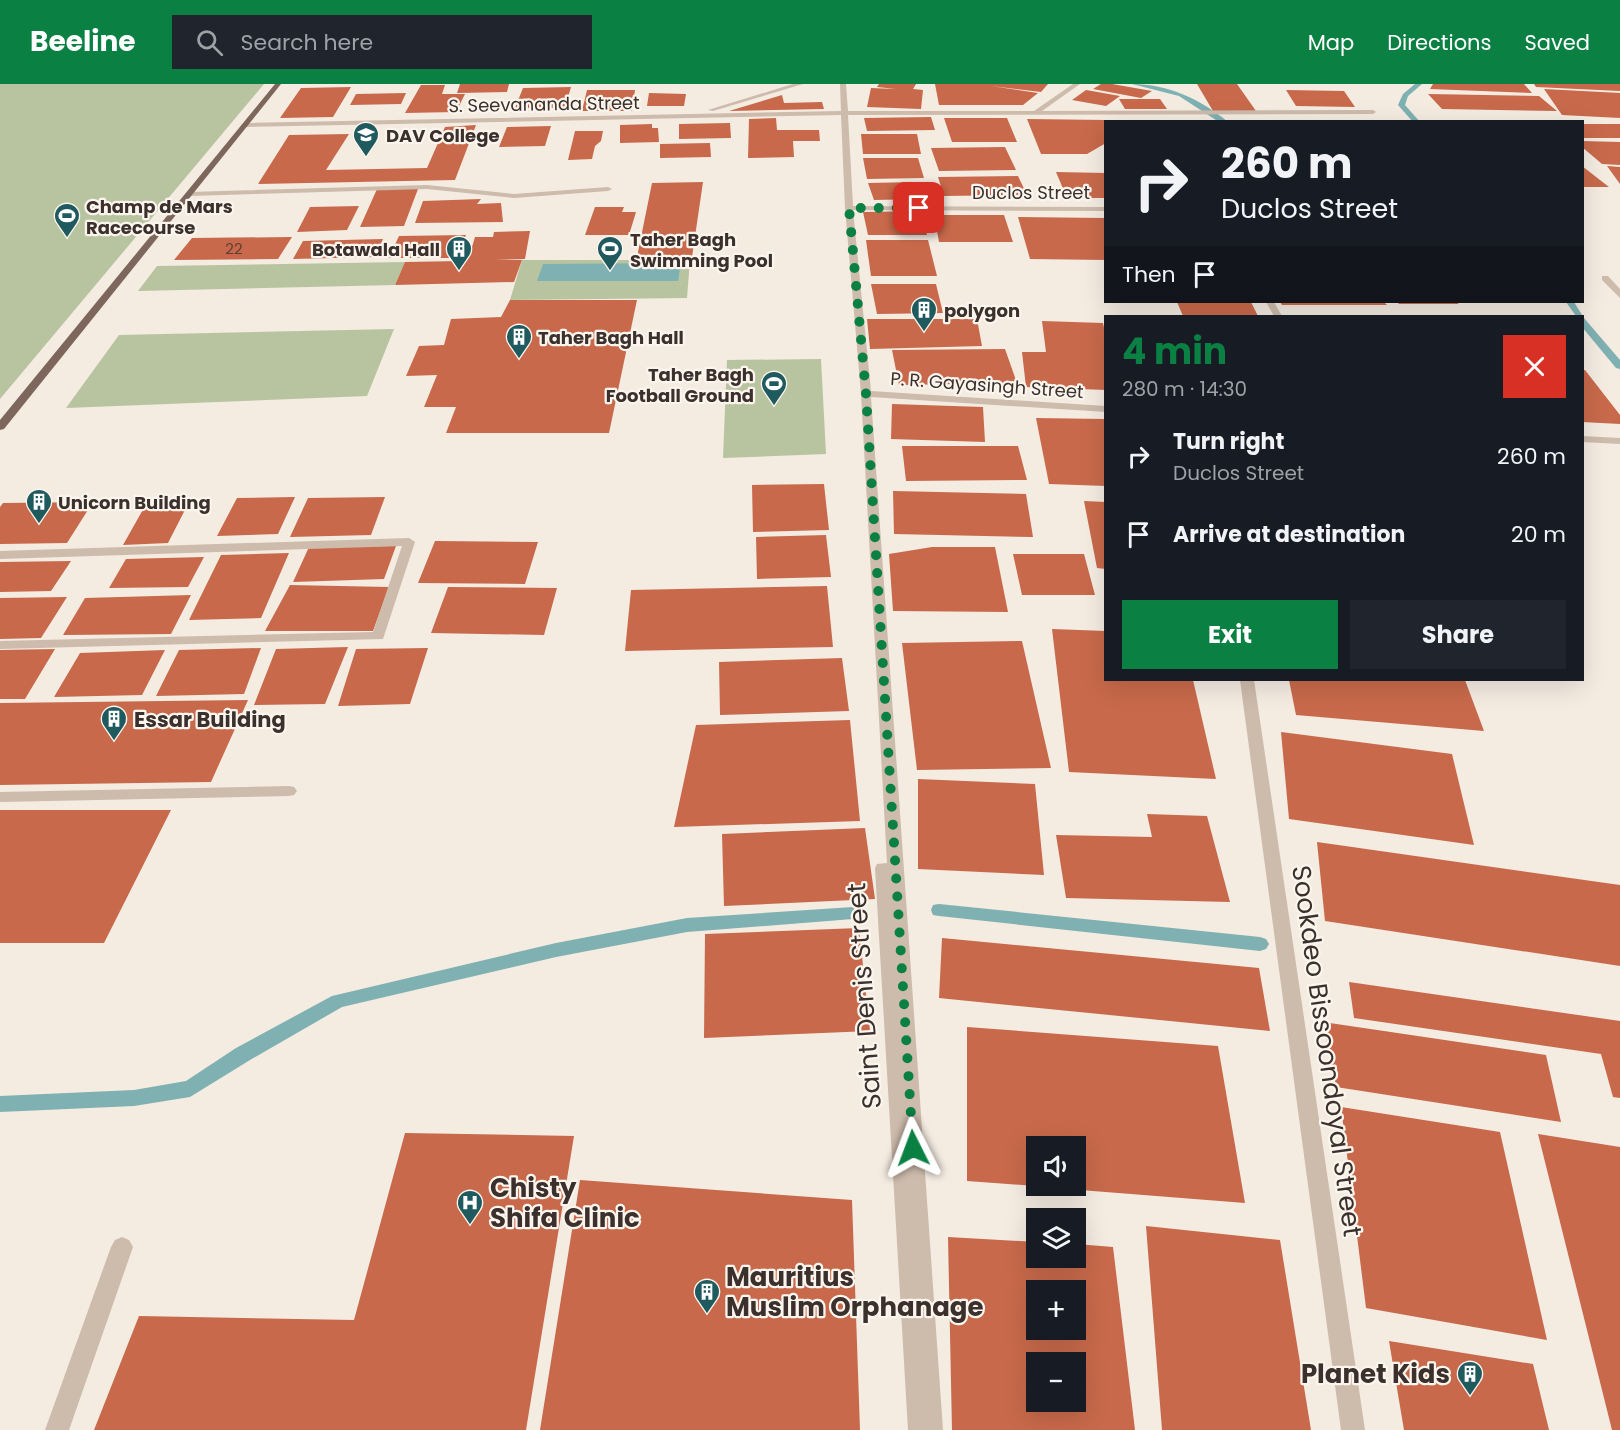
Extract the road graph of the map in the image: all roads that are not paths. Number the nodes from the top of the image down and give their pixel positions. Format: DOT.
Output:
graph roads {
  1 [pos="278,84"];
  2 [pos="800,84"];
  3 [pos="843,84"];
  4 [pos="1077,84"];
  5 [pos="1036,111"];
  6 [pos="1373,112"];
  7 [pos="844,113"];
  8 [pos="691,115"];
  9 [pos="245,124"];
  10 [pos="608,189"];
  11 [pos="189,194"];
  12 [pos="849,208"];
  13 [pos="1104,209"];
  14 [pos="1605,278"];
  15 [pos="1620,295"];
  16 [pos="866,394"];
  17 [pos="1104,409"];
  18 [pos="0,427"];
  19 [pos="1584,439"];
  20 [pos="1620,441"];
  21 [pos="0,555"];
  22 [pos="0,645"];
  23 [pos="1247,681"];
  24 [pos="289,791"];
  25 [pos="0,797"];
  26 [pos="122,1247"];
  27 [pos="57,1430"];
  28 [pos="920,1430"];
  29 [pos="931,1430"];
  30 [pos="1353,1430"];
  1 -- 9 [label="main road"];
  2 -- 8 [label="street"];
  3 -- 7 [label="street, Saint Denis Street"];
  4 -- 5 [label="street"];
  5 -- 6 [label="street, S. Seevananda Street"];
  5 -- 7 [label="street, S. Seevananda Street"];
  7 -- 8 [label="street, S. Seevananda Street"];
  7 -- 12 [label="street, Saint Denis Street"];
  8 -- 9 [label="street, S. Seevananda Street"];
  9 -- 11 [label="main road"];
  10 -- 11 [label="street"];
  11 -- 18 [label="main road"];
  12 -- 13 [label="street, Duclos Street"];
  12 -- 16 [label="street, Saint Denis Street"];
  14 -- 15 [label="street"];
  16 -- 17 [label="street, P. R. Gayasingh Street"];
  16 -- 29 [label="street, Saint Denis Street"];
  19 -- 20 [label="street"];
  21 -- 22 [label="street"];
  23 -- 30 [label="street, Sookdeo Bissoondoyal Street"];
  24 -- 25 [label="street"];
  26 -- 27 [label="street"];
  28 -- 28 [label="street, Saint Denis Street"];
}
